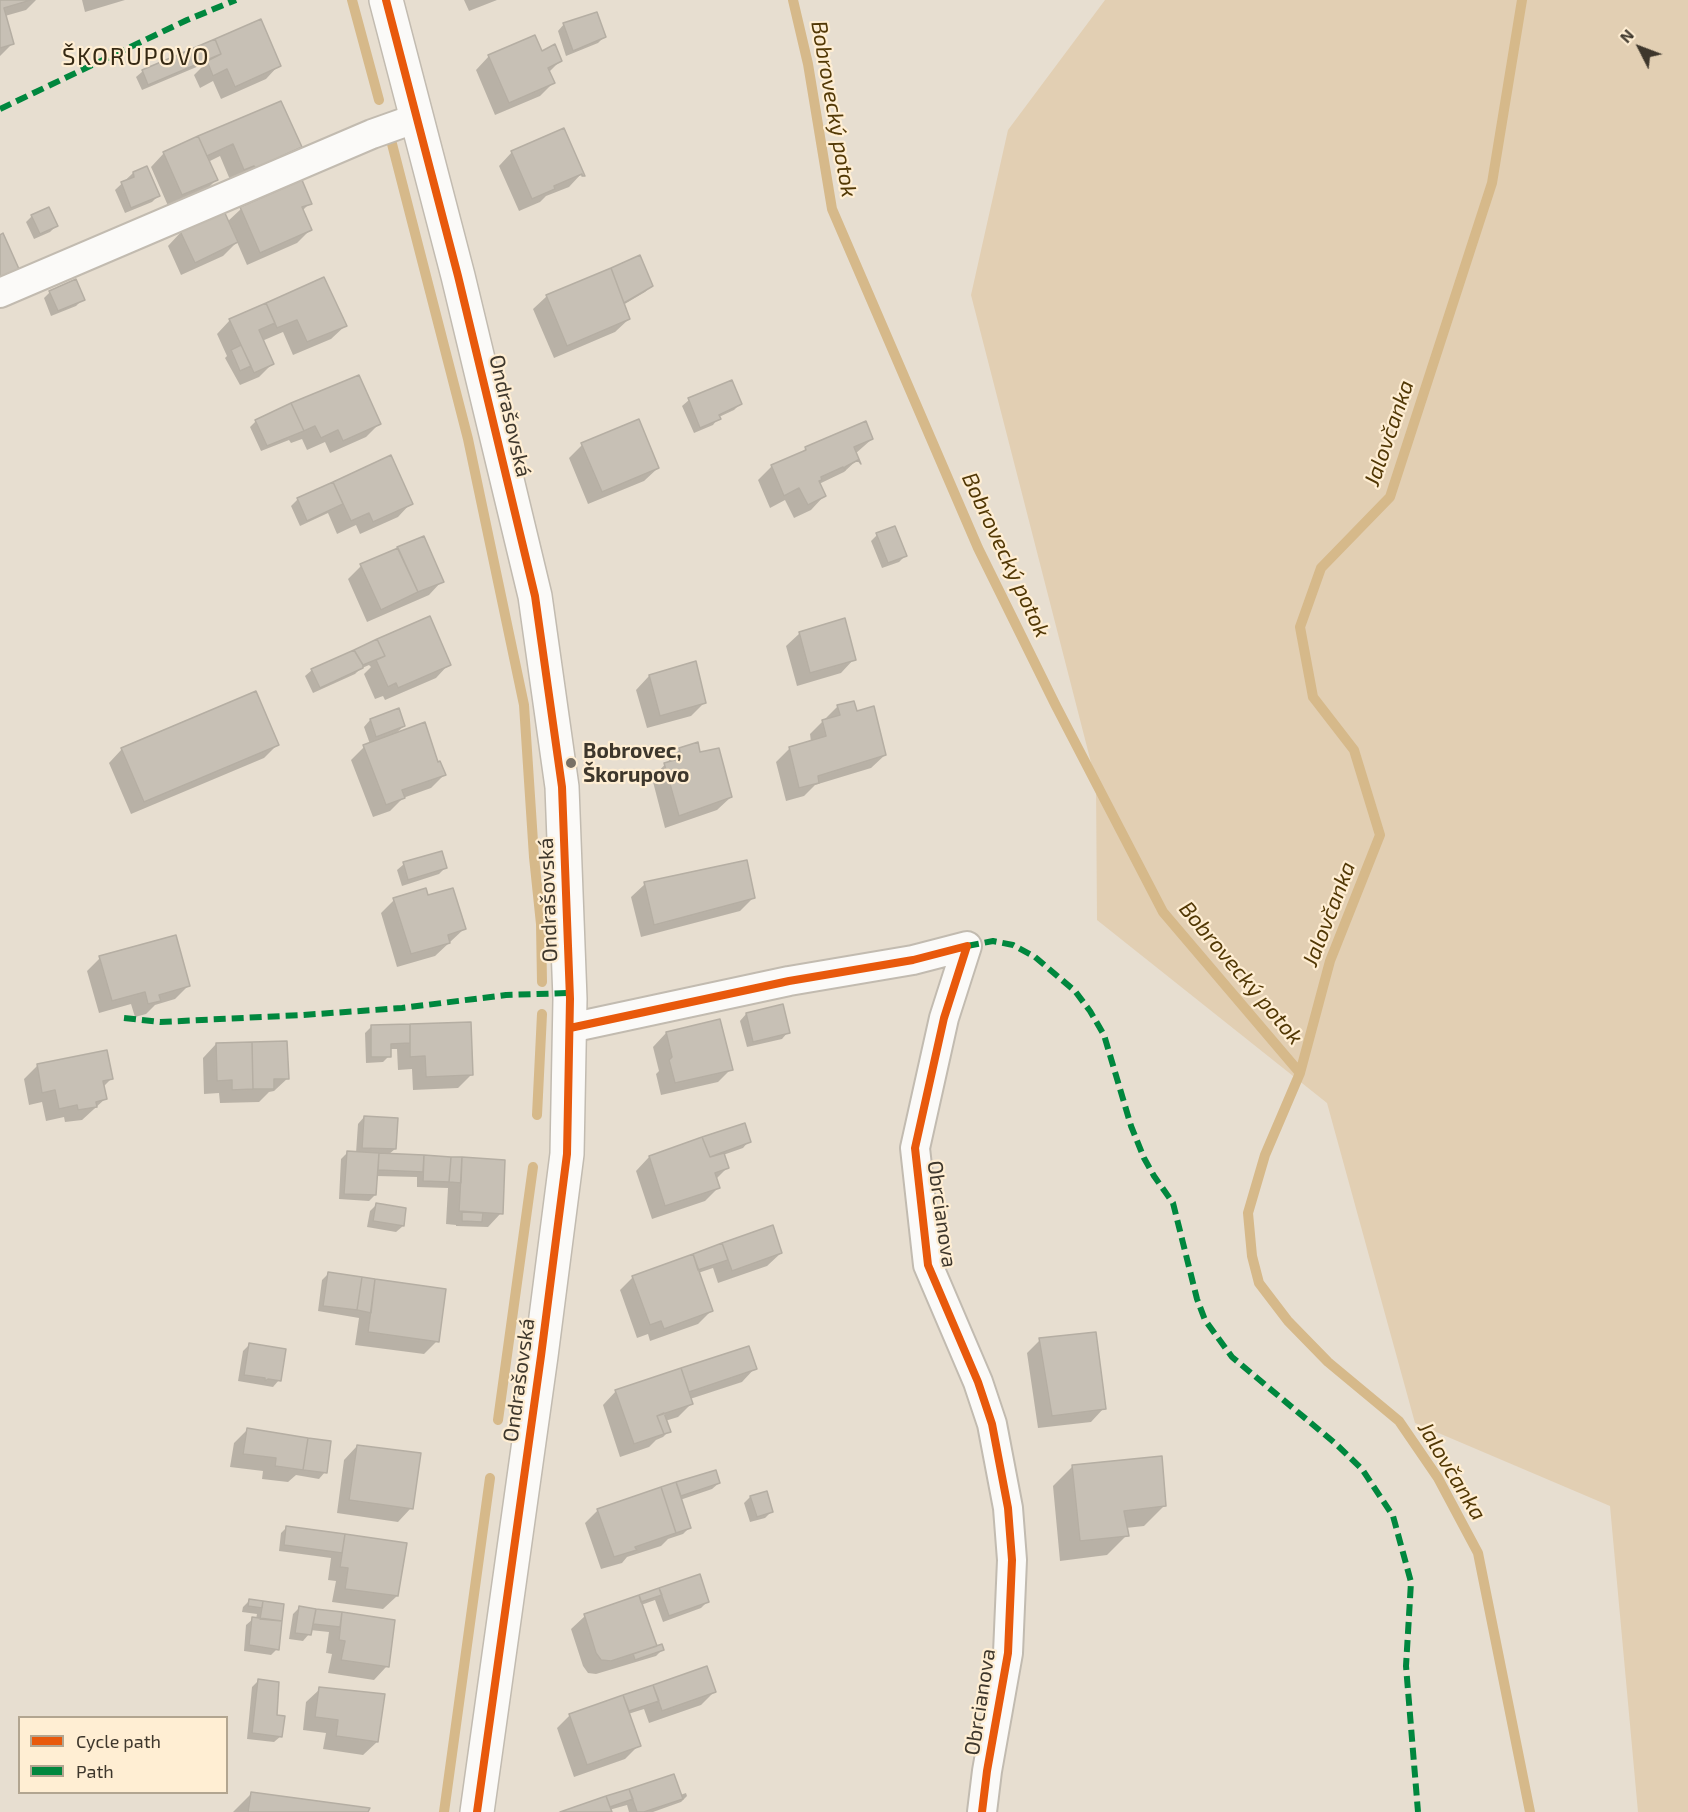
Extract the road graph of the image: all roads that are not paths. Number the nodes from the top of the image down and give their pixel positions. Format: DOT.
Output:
graph roads {
  1 [pos="386,0"];
  2 [pos="417,118"];
  3 [pos="0,293"];
  4 [pos="570,1028"];
  5 [pos="477,1812"];
  6 [pos="982,1812"];
  1 -- 2 [label="street, Ondrašovská"];
  2 -- 3 [label="street"];
  2 -- 4 [label="street, Ondrašovská"];
  4 -- 5 [label="street, Ondrašovská"];
  4 -- 6 [label="street, Obrcianova"];
}
